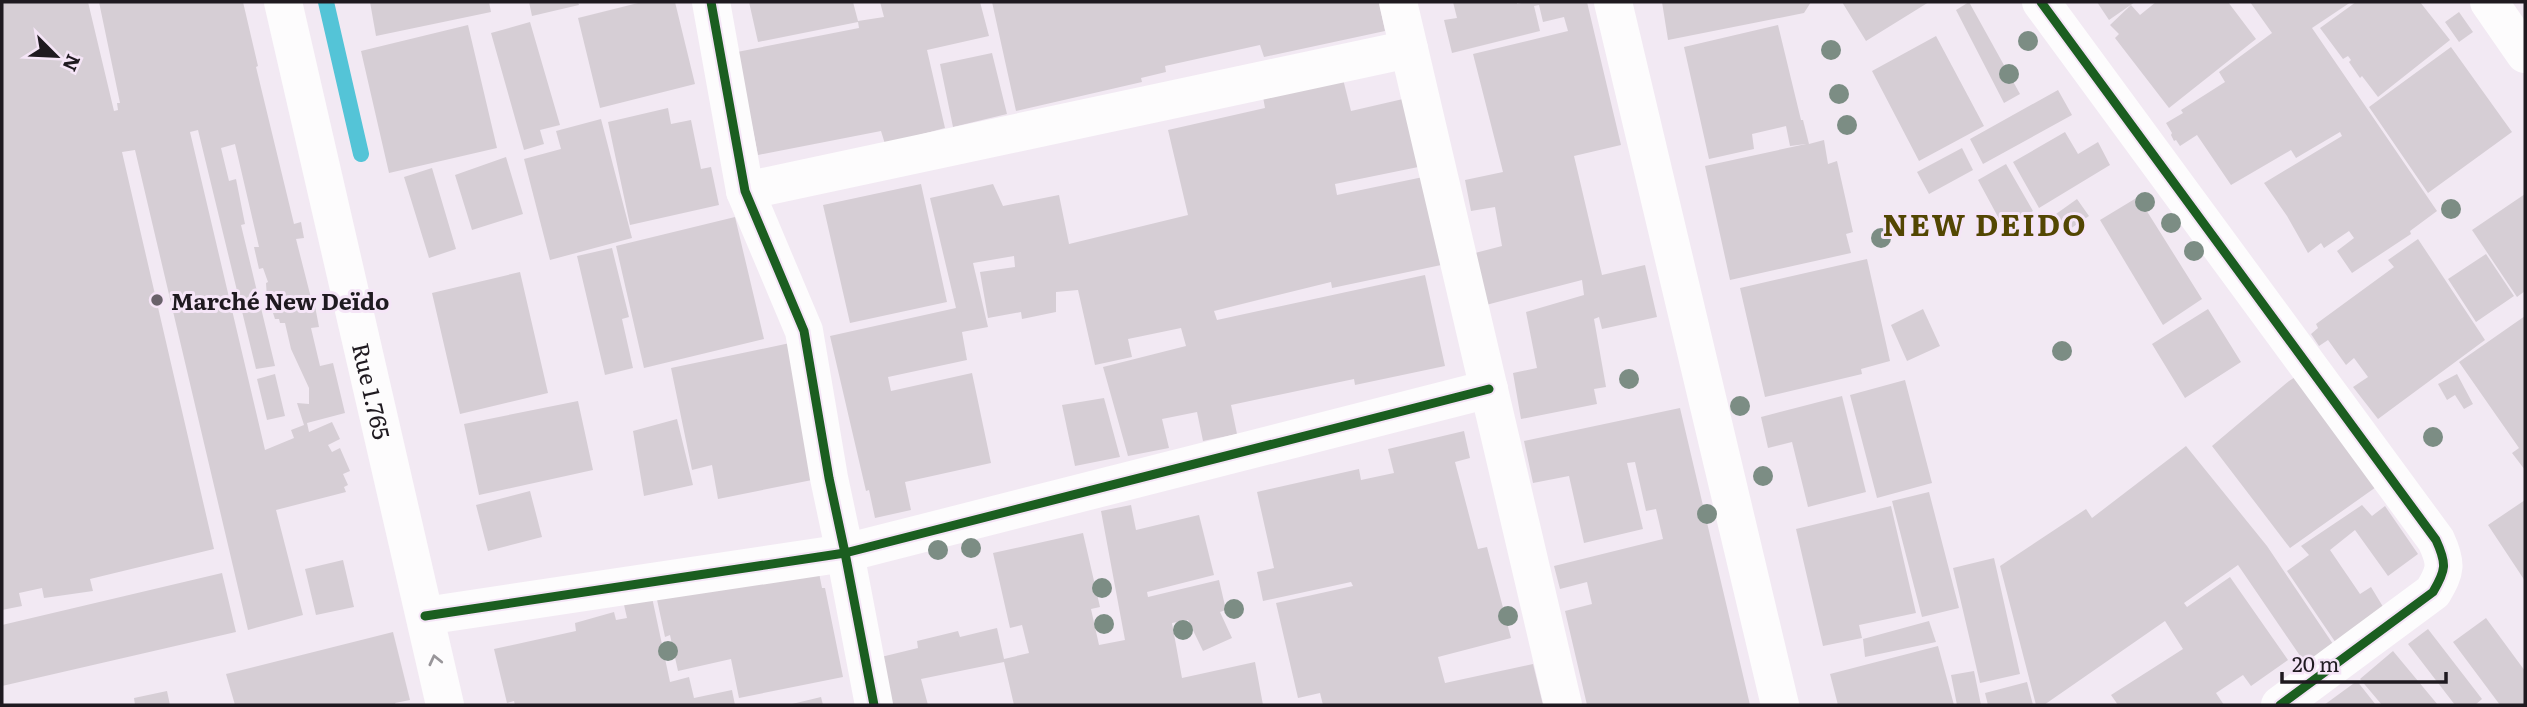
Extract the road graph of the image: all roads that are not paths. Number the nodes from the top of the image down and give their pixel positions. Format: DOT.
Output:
graph roads {
  1 [pos="283,2"];
  2 [pos="711,2"];
  3 [pos="1398,2"];
  4 [pos="1613,2"];
  5 [pos="2041,2"];
  6 [pos="2488,2"];
  7 [pos="1409,49"];
  8 [pos="2525,54"];
  9 [pos="745,191"];
  10 [pos="1489,390"];
  11 [pos="845,553"];
  12 [pos="425,615"];
  13 [pos="445,705"];
  14 [pos="874,705"];
  15 [pos="1563,705"];
  16 [pos="1780,705"];
  17 [pos="2280,705"];
  1 -- 12 [label="street, Rue 1.765"];
  2 -- 9 [label="street"];
  3 -- 7 [label="street"];
  4 -- 16 [label="street"];
  5 -- 17 [label="street"];
  6 -- 8 [label="street"];
  7 -- 9 [label="street"];
  7 -- 10 [label="street"];
  9 -- 11 [label="street"];
  10 -- 11 [label="street"];
  10 -- 15 [label="street"];
  11 -- 12 [label="street"];
  11 -- 14 [label="street"];
  13 -- 12 [label="street, Rue 1.765, one-way"];
}
